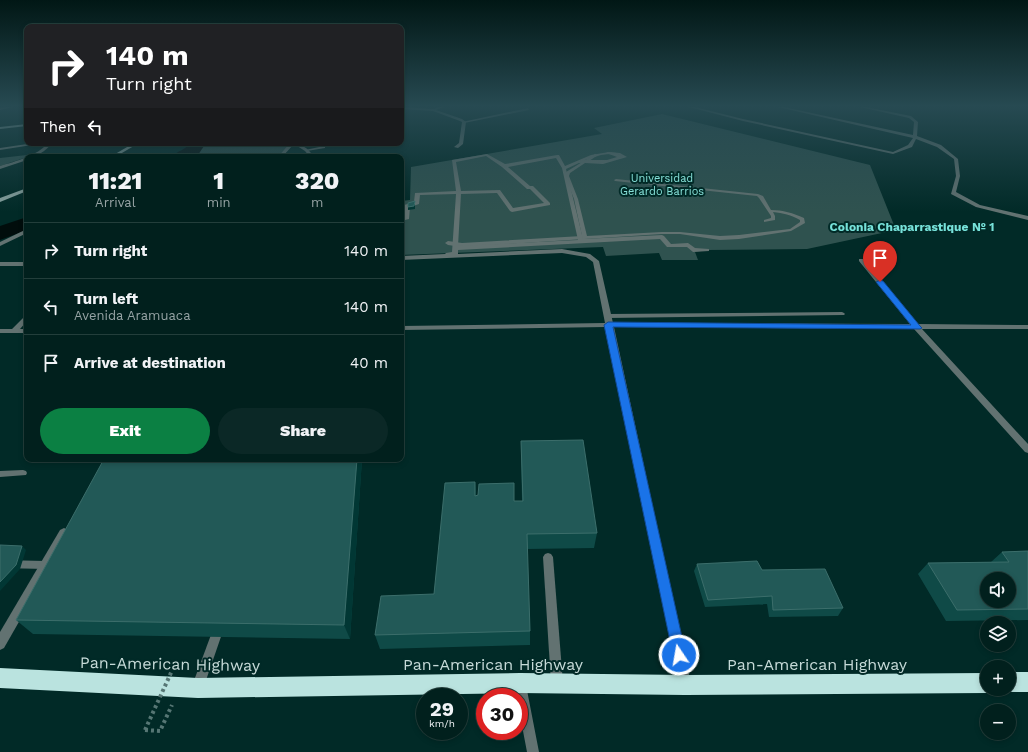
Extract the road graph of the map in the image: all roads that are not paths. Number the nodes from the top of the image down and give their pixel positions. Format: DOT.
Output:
graph roads {
  1 [pos="461,142"];
  2 [pos="843,142"];
  3 [pos="912,142"];
  4 [pos="929,142"];
  5 [pos="24,146"];
  6 [pos="48,146"];
  7 [pos="132,146"];
  8 [pos="291,146"];
  9 [pos="300,146"];
  10 [pos="324,147"];
  11 [pos="456,147"];
  12 [pos="0,149"];
  13 [pos="307,150"];
  14 [pos="36,154"];
  15 [pos="117,154"];
  16 [pos="283,154"];
  17 [pos="310,154"];
  18 [pos="24,159"];
  19 [pos="582,162"];
  20 [pos="504,166"];
  21 [pos="0,168"];
  22 [pos="564,168"];
  23 [pos="616,180"];
  24 [pos="24,191"];
  25 [pos="459,192"];
  26 [pos="0,200"];
  27 [pos="407,206"];
  28 [pos="404,207"];
  29 [pos="769,211"];
  30 [pos="404,218"];
  31 [pos="1028,218"];
  32 [pos="766,221"];
  33 [pos="24,232"];
  34 [pos="582,240"];
  35 [pos="448,243"];
  36 [pos="0,244"];
  37 [pos="455,246"];
  38 [pos="463,246"];
  39 [pos="708,250"];
  40 [pos="466,255"];
  41 [pos="404,257"];
  42 [pos="404,257"];
  43 [pos="861,260"];
  44 [pos="0,264"];
  45 [pos="24,264"];
  46 [pos="842,314"];
  47 [pos="24,320"];
  48 [pos="608,320"];
  49 [pos="1028,327"];
  50 [pos="404,328"];
  51 [pos="917,328"];
  52 [pos="0,331"];
  53 [pos="14,331"];
  54 [pos="24,331"];
  55 [pos="1028,450"];
  56 [pos="0,474"];
  57 [pos="23,474"];
  58 [pos="68,525"];
  59 [pos="548,557"];
  60 [pos="0,564"];
  61 [pos="46,565"];
  62 [pos="223,618"];
  63 [pos="0,644"];
  64 [pos="0,678"];
  65 [pos="1016,682"];
  66 [pos="1028,682"];
  67 [pos="520,683"];
  68 [pos="557,683"];
  69 [pos="980,683"];
  70 [pos="685,685"];
  71 [pos="188,688"];
  72 [pos="533,752"];
  1 -- 11 [label="street"];
  2 -- 3 [label="street"];
  4 -- 31 [label="street"];
  5 -- 12 [label="street"];
  6 -- 14 [label="street"];
  7 -- 15 [label="street"];
  8 -- 16 [label="street"];
  9 -- 13 [label="street"];
  10 -- 13 [label="lane"];
  13 -- 17 [label="street"];
  18 -- 21 [label="street"];
  19 -- 19 [label="street"];
  19 -- 22 [label="street"];
  19 -- 34 [label="lane"];
  20 -- 22 [label="street"];
  20 -- 25 [label="street"];
  20 -- 25 [label="street"];
  22 -- 34 [label="street"];
  23 -- 29 [label="lane"];
  24 -- 26 [label="street"];
  25 -- 27 [label="street"];
  25 -- 37 [label="street"];
  27 -- 28 [label="street"];
  27 -- 30 [label="street"];
  29 -- 32 [label="lane"];
  29 -- 34 [label="lane"];
  33 -- 36 [label="street"];
  34 -- 38 [label="street"];
  34 -- 39 [label="street"];
  35 -- 37 [label="lane"];
  37 -- 38 [label="street"];
  37 -- 41 [label="street"];
  38 -- 40 [label="lane"];
  40 -- 42 [label="street"];
  40 -- 48 [label="street"];
  43 -- 51 [label="street"];
  44 -- 45 [label="street"];
  46 -- 48 [label="lane"];
  47 -- 53 [label="street"];
  48 -- 50 [label="street"];
  48 -- 51 [label="street"];
  48 -- 70 [label="street"];
  49 -- 51 [label="street"];
  51 -- 55 [label="street"];
  52 -- 53 [label="street"];
  53 -- 54 [label="street"];
  56 -- 57 [label="lane"];
  58 -- 61 [label="street"];
  59 -- 68 [label="lane"];
  60 -- 61 [label="lane"];
  61 -- 63 [label="street"];
  62 -- 71 [label="lane"];
  64 -- 71 [label="highway, Pan-American Highway"];
  65 -- 66 [label="highway"];
  67 -- 68 [label="highway, Pan-American Highway"];
  67 -- 71 [label="highway, Pan-American Highway"];
  67 -- 72 [label="lane"];
  68 -- 70 [label="highway, Pan-American Highway"];
  69 -- 70 [label="highway, Pan-American Highway"];
}
